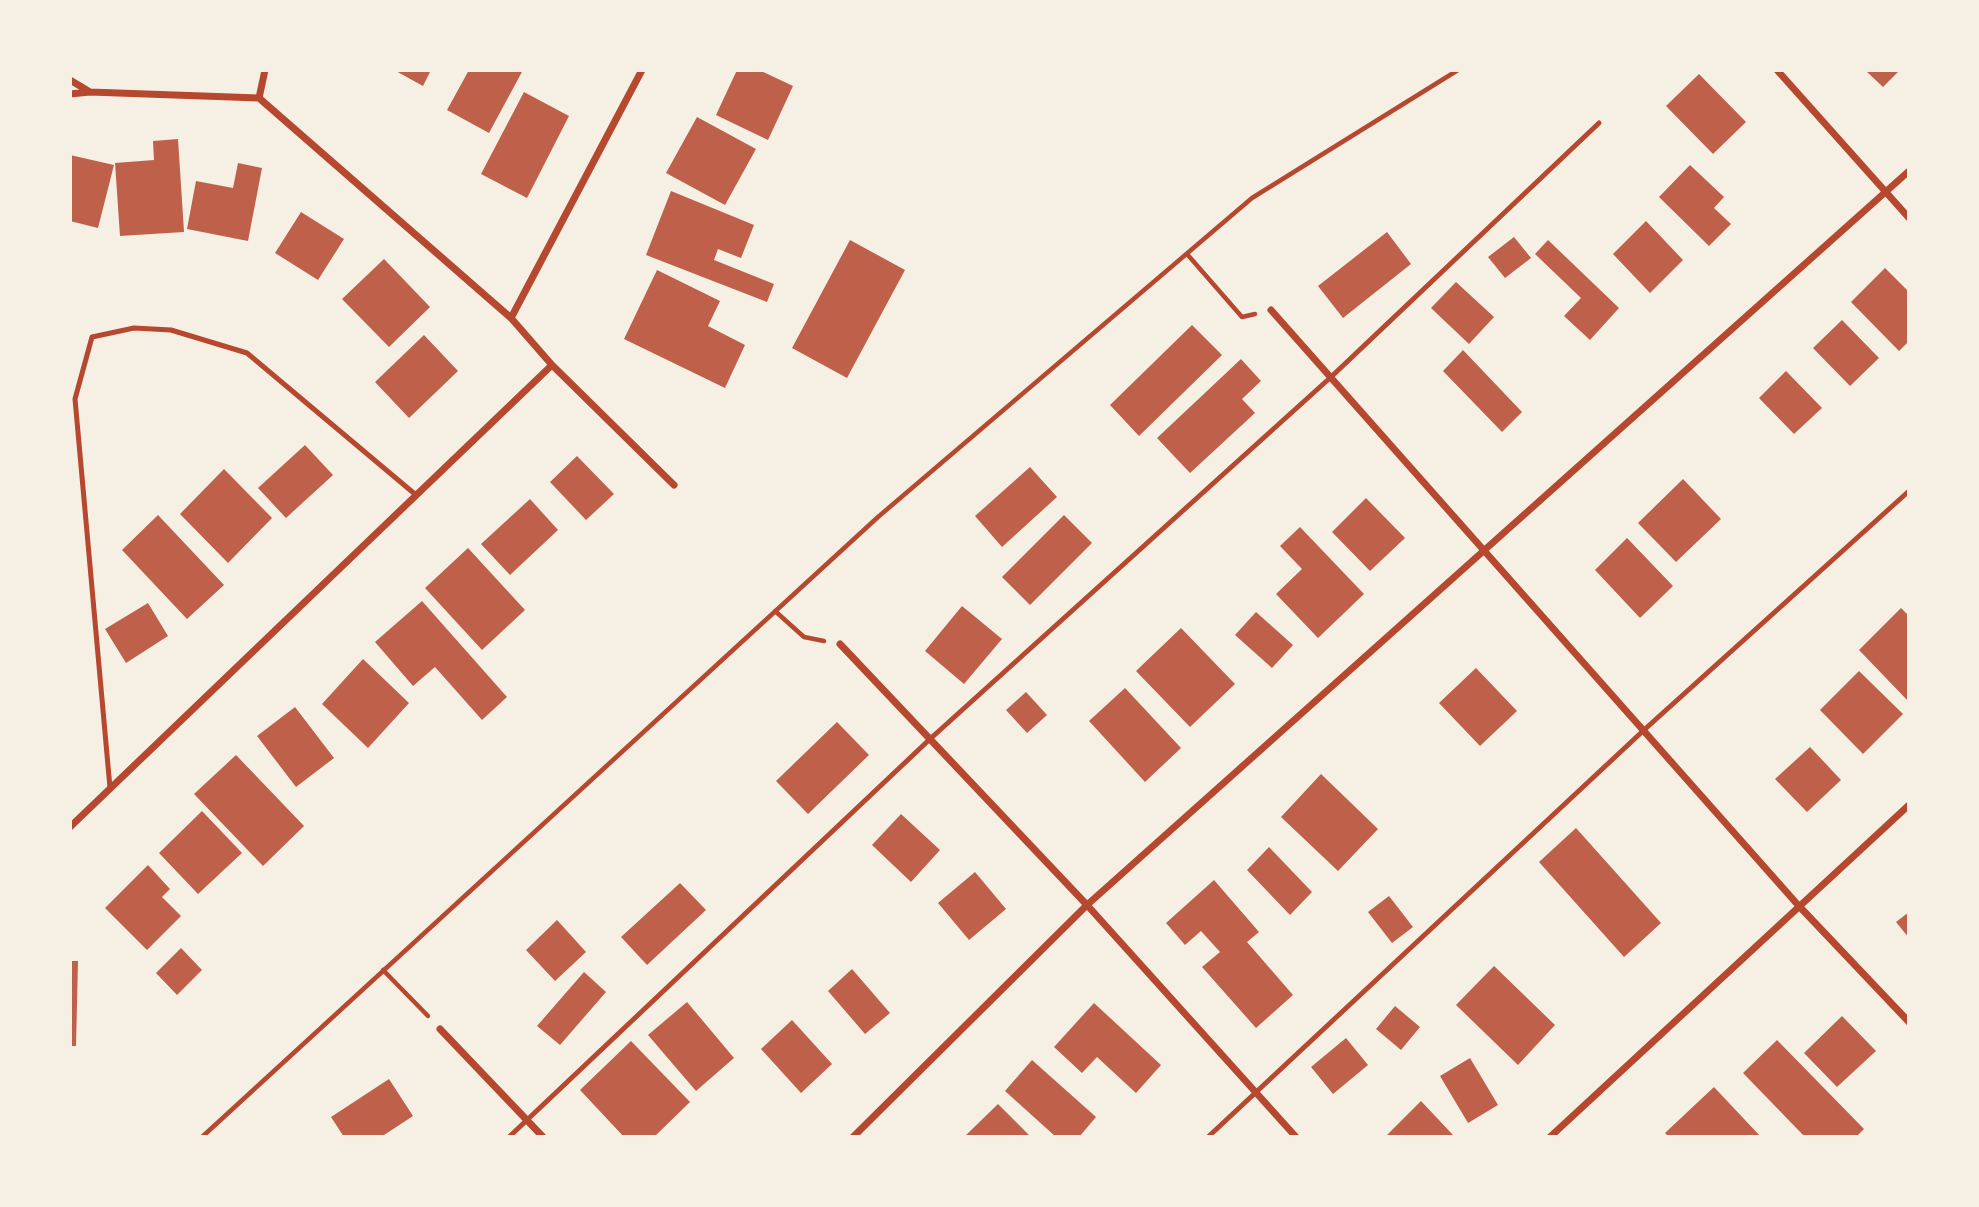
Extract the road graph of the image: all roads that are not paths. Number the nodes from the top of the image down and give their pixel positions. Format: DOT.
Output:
graph roads {
  1 [pos="265,70"];
  2 [pos="642,70"];
  3 [pos="1777,70"];
  4 [pos="70,80"];
  5 [pos="90,92"];
  6 [pos="70,94"];
  7 [pos="259,98"];
  8 [pos="1599,123"];
  9 [pos="1909,171"];
  10 [pos="1886,194"];
  11 [pos="1909,218"];
  12 [pos="1271,310"];
  13 [pos="511,318"];
  14 [pos="552,365"];
  15 [pos="1331,377"];
  16 [pos="674,485"];
  17 [pos="1909,491"];
  18 [pos="416,495"];
  19 [pos="1485,550"];
  20 [pos="839,644"];
  21 [pos="1644,730"];
  22 [pos="930,739"];
  23 [pos="110,788"];
  24 [pos="1909,805"];
  25 [pos="70,827"];
  26 [pos="1087,905"];
  27 [pos="1798,905"];
  28 [pos="1909,1022"];
  29 [pos="440,1029"];
  30 [pos="1256,1092"];
  31 [pos="527,1120"];
  32 [pos="509,1137"];
  33 [pos="543,1137"];
  34 [pos="853,1137"];
  35 [pos="1208,1137"];
  36 [pos="1296,1137"];
  37 [pos="1550,1137"];
  1 -- 7 [label="street"];
  2 -- 13 [label="street"];
  3 -- 10 [label="street"];
  4 -- 5 [label="street"];
  5 -- 6 [label="street"];
  5 -- 7 [label="street"];
  7 -- 13 [label="street"];
  8 -- 15 [label="lane"];
  9 -- 10 [label="street"];
  10 -- 11 [label="street"];
  10 -- 19 [label="street"];
  12 -- 15 [label="street"];
  13 -- 14 [label="street"];
  14 -- 16 [label="street"];
  14 -- 18 [label="street"];
  15 -- 19 [label="street"];
  15 -- 22 [label="lane"];
  17 -- 21 [label="lane"];
  18 -- 23 [label="street"];
  18 -- 23 [label="lane"];
  19 -- 21 [label="street"];
  19 -- 26 [label="street"];
  20 -- 22 [label="street"];
  21 -- 27 [label="street"];
  21 -- 30 [label="lane"];
  22 -- 26 [label="street"];
  22 -- 31 [label="lane"];
  23 -- 25 [label="street"];
  24 -- 27 [label="street"];
  26 -- 30 [label="street"];
  26 -- 34 [label="street"];
  27 -- 28 [label="street"];
  27 -- 37 [label="street"];
  29 -- 31 [label="street"];
  30 -- 35 [label="lane"];
  30 -- 36 [label="street"];
  31 -- 32 [label="lane"];
  31 -- 33 [label="street"];
}
